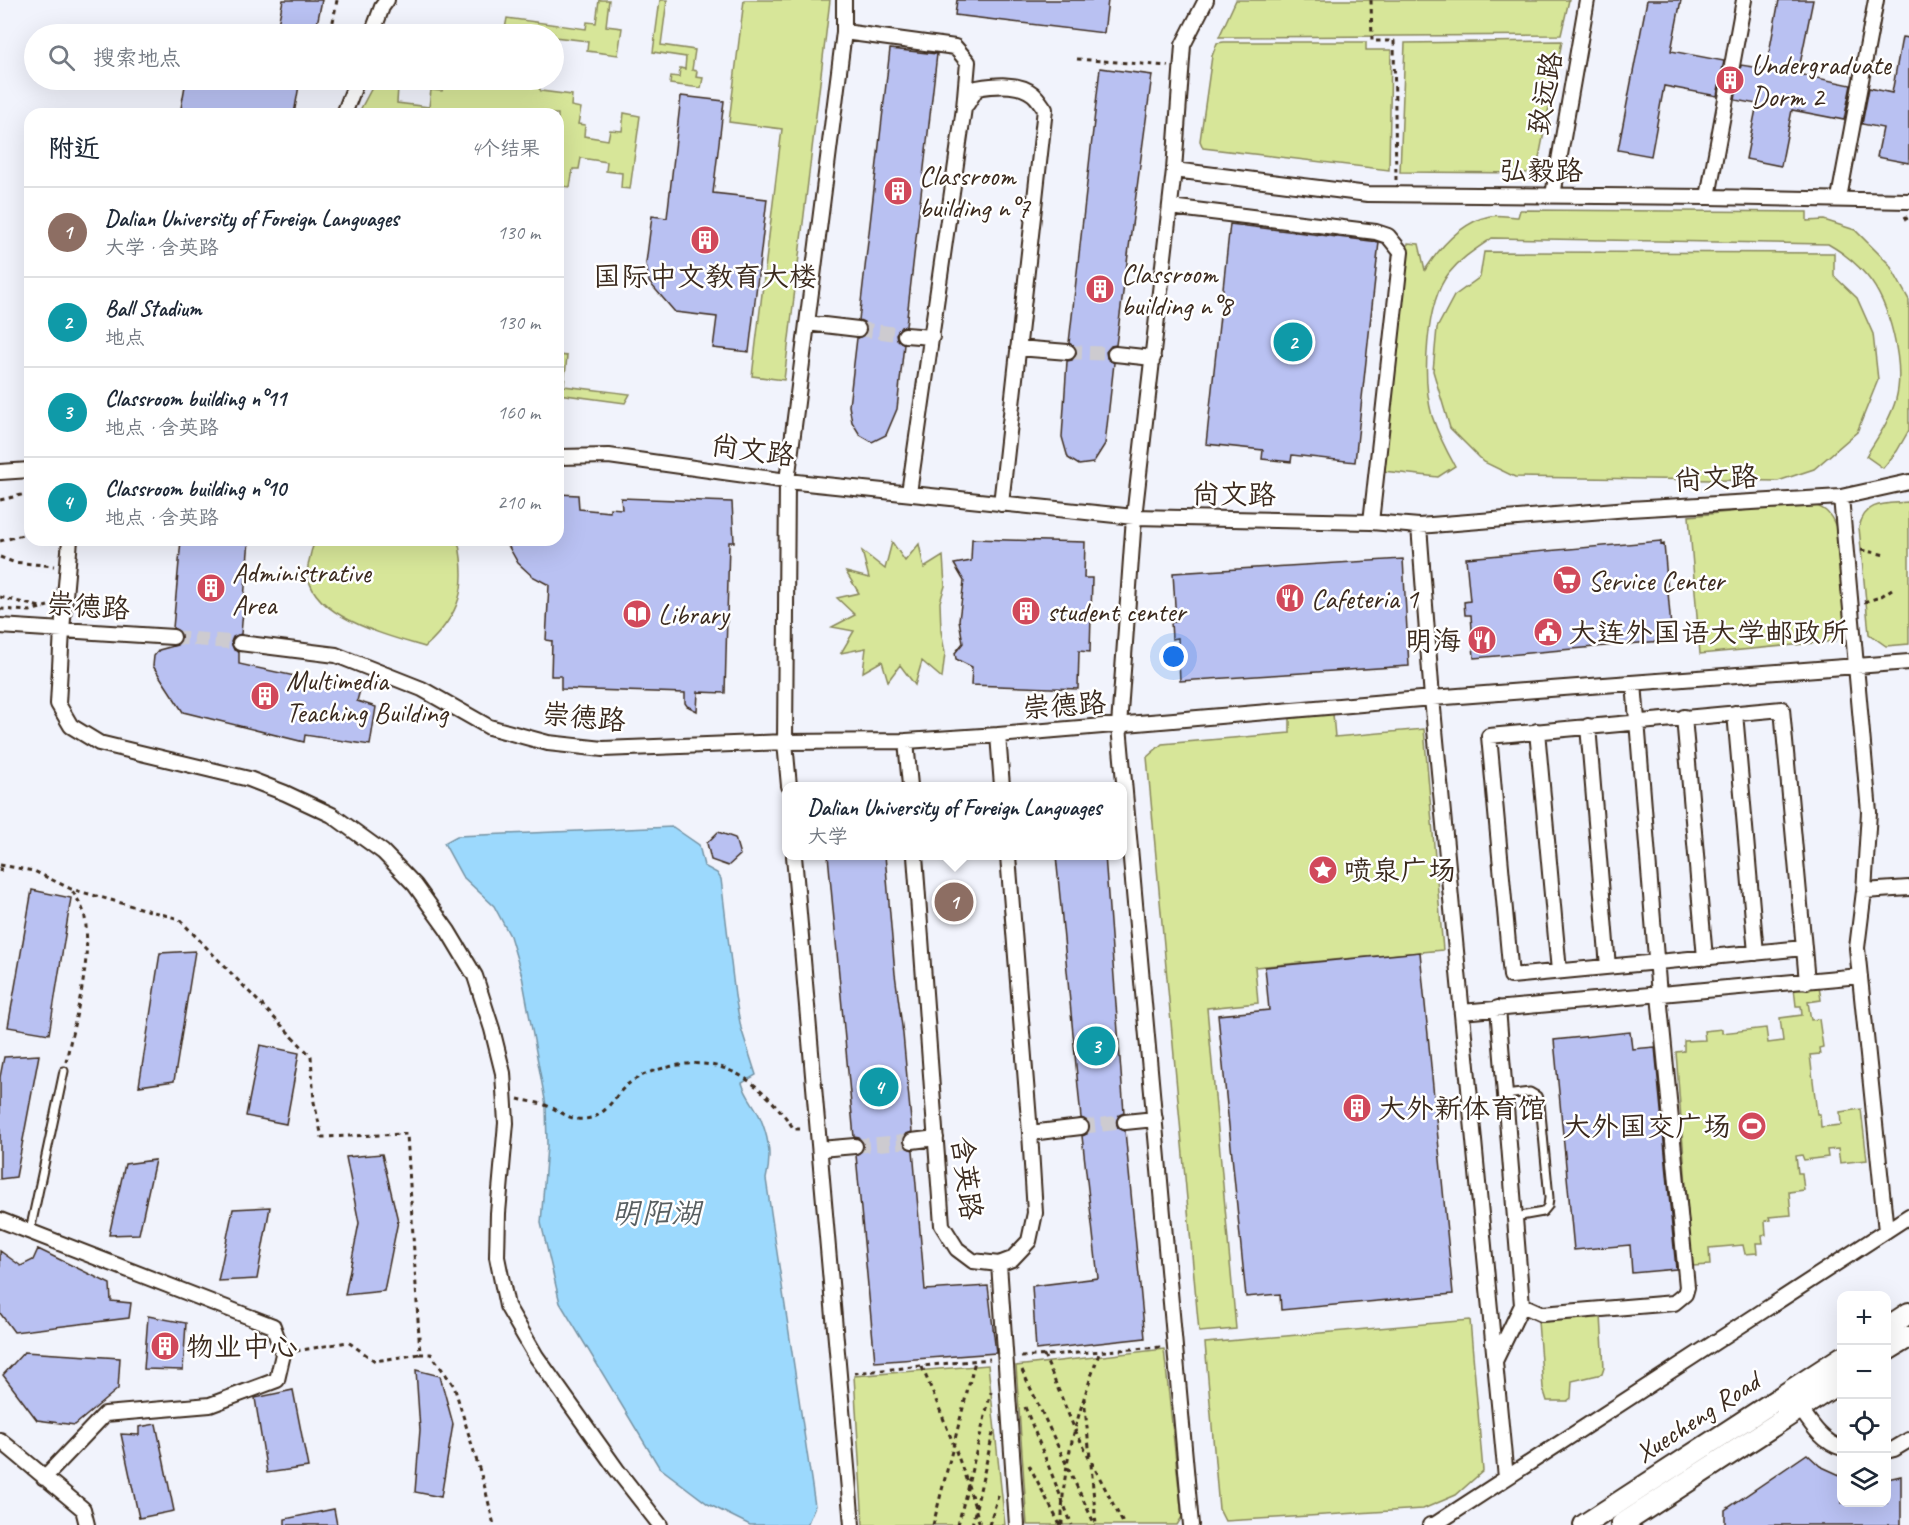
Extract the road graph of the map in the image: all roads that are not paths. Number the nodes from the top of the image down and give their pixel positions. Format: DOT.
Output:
graph roads {
  1 [pos="387,0"];
  2 [pos="844,0"];
  3 [pos="1206,0"];
  4 [pos="1587,0"];
  5 [pos="1744,0"];
  6 [pos="1876,0"];
  7 [pos="376,24"];
  8 [pos="844,32"];
  9 [pos="353,90"];
  10 [pos="346,108"];
  11 [pos="964,108"];
  12 [pos="1174,170"];
  13 [pos="1553,195"];
  14 [pos="1708,196"];
  15 [pos="1839,198"];
  16 [pos="1909,201"];
  17 [pos="1170,207"];
  18 [pos="807,323"];
  19 [pos="858,329"];
  20 [pos="905,335"];
  21 [pos="932,337"];
  22 [pos="1018,348"];
  23 [pos="1068,352"];
  24 [pos="1115,354"];
  25 [pos="1153,358"];
  26 [pos="564,457"];
  27 [pos="24,470"];
  28 [pos="0,472"];
  29 [pos="787,481"];
  30 [pos="1909,482"];
  31 [pos="909,493"];
  32 [pos="1841,496"];
  33 [pos="1000,504"];
  34 [pos="1134,517"];
  35 [pos="1371,522"];
  36 [pos="1419,526"];
  37 [pos="70,546"];
  38 [pos="0,626"];
  39 [pos="62,630"];
  40 [pos="173,637"];
  41 [pos="240,643"];
  42 [pos="1909,662"];
  43 [pos="1854,667"];
  44 [pos="1634,683"];
  45 [pos="1432,698"];
  46 [pos="1735,713"];
  47 [pos="1684,717"];
  48 [pos="1637,722"];
  49 [pos="1119,726"];
  50 [pos="1588,726"];
  51 [pos="1537,731"];
  52 [pos="998,735"];
  53 [pos="785,741"];
  54 [pos="906,741"];
  55 [pos="789,782"];
  56 [pos="910,782"];
  57 [pos="1002,782"];
  58 [pos="1124,782"];
  59 [pos="1127,813"];
  60 [pos="795,860"];
  61 [pos="915,860"];
  62 [pos="1008,860"];
  63 [pos="1909,888"];
  64 [pos="1864,891"];
  65 [pos="1804,948"];
  66 [pos="1756,953"];
  67 [pos="1705,958"];
  68 [pos="1656,962"];
  69 [pos="1608,967"];
  70 [pos="1559,971"];
  71 [pos="1860,976"];
  72 [pos="1807,981"];
  73 [pos="1659,995"];
  74 [pos="1498,1008"];
  75 [pos="1462,1012"];
  76 [pos="64,1071"];
  77 [pos="1505,1095"];
  78 [pos="1155,1119"];
  79 [pos="1125,1122"];
  80 [pos="1082,1127"];
  81 [pos="1030,1133"];
  82 [pos="936,1138"];
  83 [pos="912,1141"];
  84 [pos="855,1146"];
  85 [pos="820,1149"];
  86 [pos="1909,1216"];
  87 [pos="1515,1217"];
  88 [pos="0,1220"];
  89 [pos="30,1231"];
  90 [pos="1886,1231"];
  91 [pos="999,1264"];
  92 [pos="1522,1305"];
  93 [pos="1909,1313"];
  94 [pos="1891,1325"];
  95 [pos="1909,1336"];
  96 [pos="1891,1348"];
  97 [pos="1837,1360"];
  98 [pos="1495,1362"];
  99 [pos="1837,1384"];
  100 [pos="1800,1408"];
  101 [pos="0,1440"];
  102 [pos="1909,1440"];
  103 [pos="1837,1447"];
  104 [pos="1891,1450"];
  105 [pos="44,1478"];
  106 [pos="1506,1478"];
  107 [pos="87,1525"];
  108 [pos="660,1525"];
  109 [pos="852,1525"];
  110 [pos="1017,1525"];
  111 [pos="1191,1525"];
  112 [pos="1430,1525"];
  113 [pos="1584,1525"];
  114 [pos="1621,1525"];
  1 -- 7 [label="street"];
  2 -- 8 [label="street"];
  3 -- 12 [label="street"];
  4 -- 13 [label="street, 致远路"];
  5 -- 14 [label="street"];
  6 -- 15 [label="street"];
  8 -- 11 [label="street"];
  8 -- 18 [label="street"];
  9 -- 10 [label="street"];
  11 -- 21 [label="street"];
  11 -- 22 [label="street"];
  12 -- 13 [label="street, 弘毅路"];
  12 -- 17 [label="street"];
  13 -- 14 [label="street, 弘毅路"];
  14 -- 15 [label="street, 弘毅路"];
  15 -- 16 [label="street, 弘毅路"];
  17 -- 25 [label="street"];
  17 -- 35 [label="street"];
  18 -- 19 [label="street"];
  18 -- 29 [label="street"];
  20 -- 21 [label="street"];
  21 -- 31 [label="street"];
  22 -- 23 [label="street"];
  22 -- 33 [label="street"];
  24 -- 25 [label="street"];
  25 -- 34 [label="street"];
  26 -- 29 [label="street, 尚文路"];
  27 -- 28 [label="street"];
  29 -- 31 [label="street, 尚文路"];
  29 -- 53 [label="street"];
  30 -- 32 [label="street, 尚文路"];
  31 -- 33 [label="street, 尚文路"];
  32 -- 36 [label="street, 尚文路"];
  32 -- 43 [label="street"];
  33 -- 34 [label="street, 尚文路"];
  34 -- 35 [label="street, 尚文路"];
  34 -- 49 [label="street"];
  35 -- 36 [label="street, 尚文路"];
  36 -- 45 [label="street"];
  37 -- 39 [label="street"];
  38 -- 39 [label="street, 崇德路"];
  39 -- 40 [label="street, 崇德路"];
  39 -- 108 [label="street"];
  41 -- 53 [label="street, 崇德路"];
  42 -- 43 [label="street, 崇德路"];
  43 -- 44 [label="street, 崇德路"];
  43 -- 64 [label="street"];
  44 -- 45 [label="street, 崇德路"];
  44 -- 48 [label="street"];
  45 -- 49 [label="street, 崇德路"];
  45 -- 75 [label="street"];
  46 -- 47 [label="street"];
  46 -- 65 [label="street"];
  46 -- 66 [label="street"];
  47 -- 48 [label="street"];
  47 -- 67 [label="street"];
  48 -- 50 [label="street"];
  48 -- 68 [label="street"];
  49 -- 52 [label="street, 崇德路"];
  49 -- 58 [label="street"];
  50 -- 51 [label="street"];
  50 -- 69 [label="street"];
  51 -- 70 [label="street"];
  51 -- 70 [label="street"];
  52 -- 54 [label="street, 崇德路"];
  52 -- 57 [label="street"];
  53 -- 54 [label="street, 崇德路"];
  53 -- 55 [label="street"];
  54 -- 56 [label="street"];
  59 -- 78 [label="street"];
  60 -- 85 [label="street"];
  61 -- 82 [label="street, 含英路"];
  62 -- 81 [label="street"];
  63 -- 64 [label="street"];
  64 -- 71 [label="street"];
  65 -- 66 [label="street"];
  65 -- 72 [label="street"];
  66 -- 67 [label="street"];
  67 -- 68 [label="street"];
  68 -- 69 [label="street"];
  68 -- 73 [label="street"];
  69 -- 70 [label="street"];
  71 -- 72 [label="street"];
  71 -- 90 [label="street"];
  72 -- 73 [label="street"];
  73 -- 74 [label="street"];
  73 -- 92 [label="street"];
  74 -- 75 [label="street"];
  74 -- 77 [label="street"];
  75 -- 98 [label="street"];
  76 -- 89 [label="lane"];
  77 -- 87 [label="street"];
  77 -- 87 [label="lane"];
  78 -- 79 [label="street"];
  78 -- 111 [label="street"];
  80 -- 81 [label="street"];
  81 -- 91 [label="street"];
  82 -- 83 [label="street"];
  82 -- 91 [label="street, 含英路"];
  84 -- 85 [label="street"];
  85 -- 109 [label="street"];
  86 -- 90 [label="street"];
  87 -- 92 [label="street"];
  88 -- 89 [label="street"];
  89 -- 105 [label="street"];
  90 -- 106 [label="street"];
  91 -- 110 [label="street"];
  92 -- 98 [label="street"];
  93 -- 94 [label="main road"];
  95 -- 96 [label="main road"];
  97 -- 113 [label="main road, Xuecheng Road"];
  98 -- 106 [label="street"];
  99 -- 100 [label="main road, Xuecheng Road"];
  100 -- 103 [label="street"];
  100 -- 114 [label="main road, Xuecheng Road"];
  101 -- 105 [label="street"];
  102 -- 104 [label="street"];
  105 -- 107 [label="street"];
  106 -- 112 [label="street"];
}
